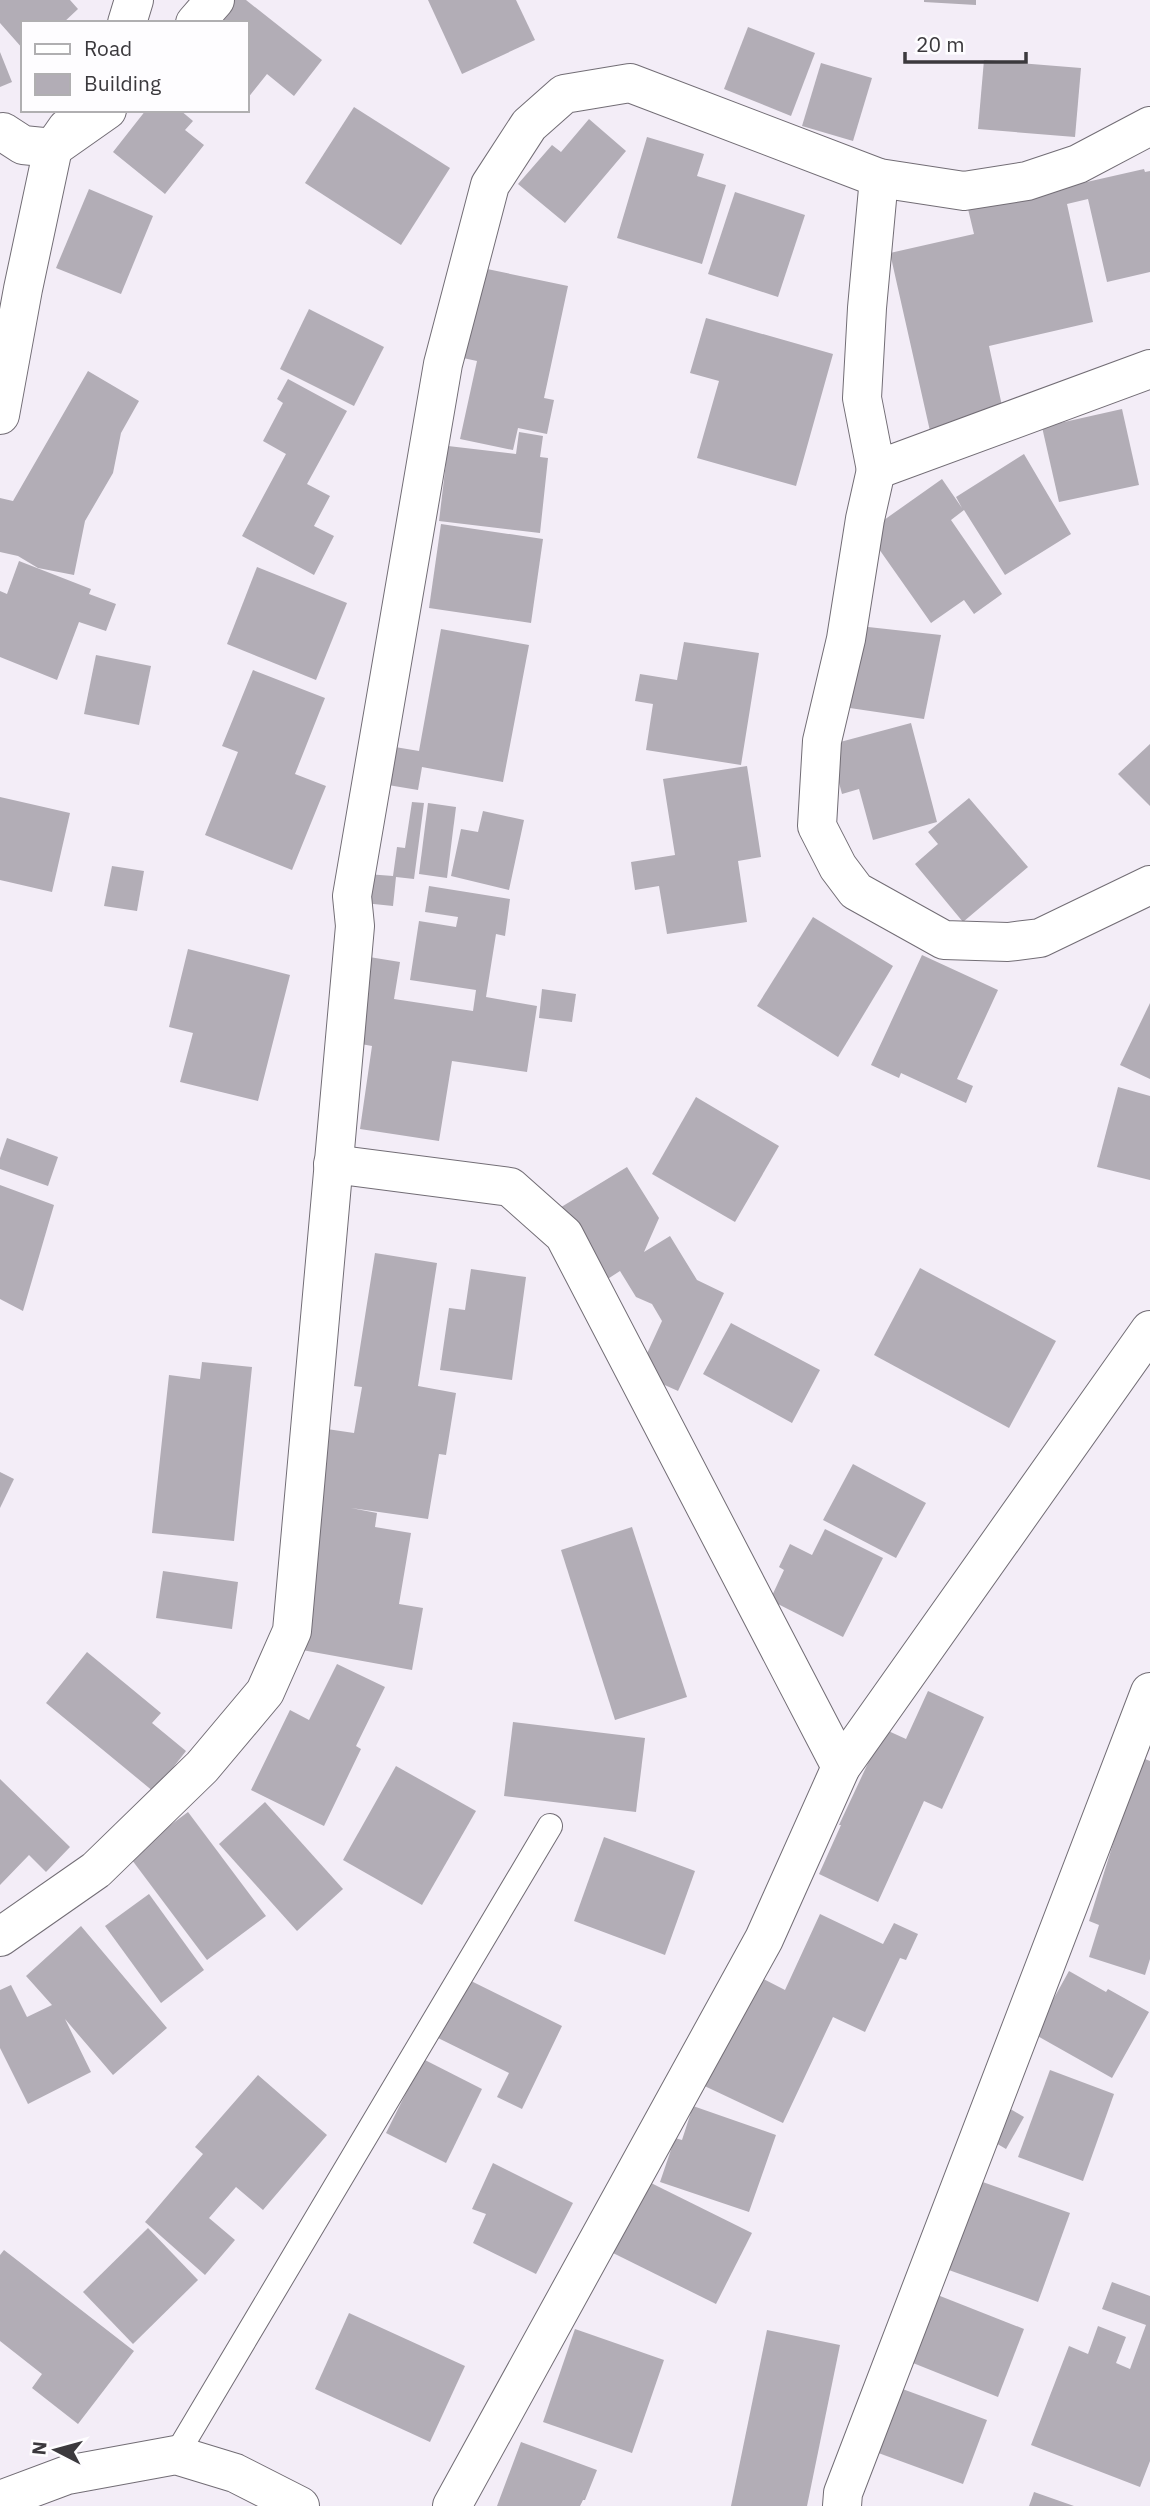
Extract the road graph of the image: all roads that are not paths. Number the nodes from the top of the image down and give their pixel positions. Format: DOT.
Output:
graph roads {
  1 [pos="134,0"];
  2 [pos="215,0"];
  3 [pos="128,21"];
  4 [pos="197,21"];
  5 [pos="78,112"];
  6 [pos="104,112"];
  7 [pos="1150,126"];
  8 [pos="0,132"];
  9 [pos="53,148"];
  10 [pos="879,178"];
  11 [pos="1150,369"];
  12 [pos="0,415"];
  13 [pos="876,470"];
  14 [pos="1150,885"];
  15 [pos="333,1164"];
  16 [pos="1150,1330"];
  17 [pos="1150,1692"];
  18 [pos="841,1767"];
  19 [pos="550,1826"];
  20 [pos="0,1937"];
  21 [pos="176,2455"];
  22 [pos="0,2500"];
  23 [pos="300,2506"];
  24 [pos="452,2506"];
  25 [pos="842,2506"];
  1 -- 3 [label="street"];
  2 -- 4 [label="street"];
  5 -- 9 [label="street"];
  6 -- 9 [label="street"];
  7 -- 10 [label="street"];
  8 -- 9 [label="street"];
  9 -- 12 [label="street"];
  10 -- 13 [label="street"];
  10 -- 15 [label="street"];
  11 -- 13 [label="street"];
  13 -- 14 [label="street"];
  15 -- 18 [label="street"];
  15 -- 20 [label="street"];
  16 -- 18 [label="street"];
  17 -- 25 [label="street"];
  18 -- 24 [label="street"];
  19 -- 21 [label="lane"];
  21 -- 22 [label="street"];
  21 -- 23 [label="street"];
}
